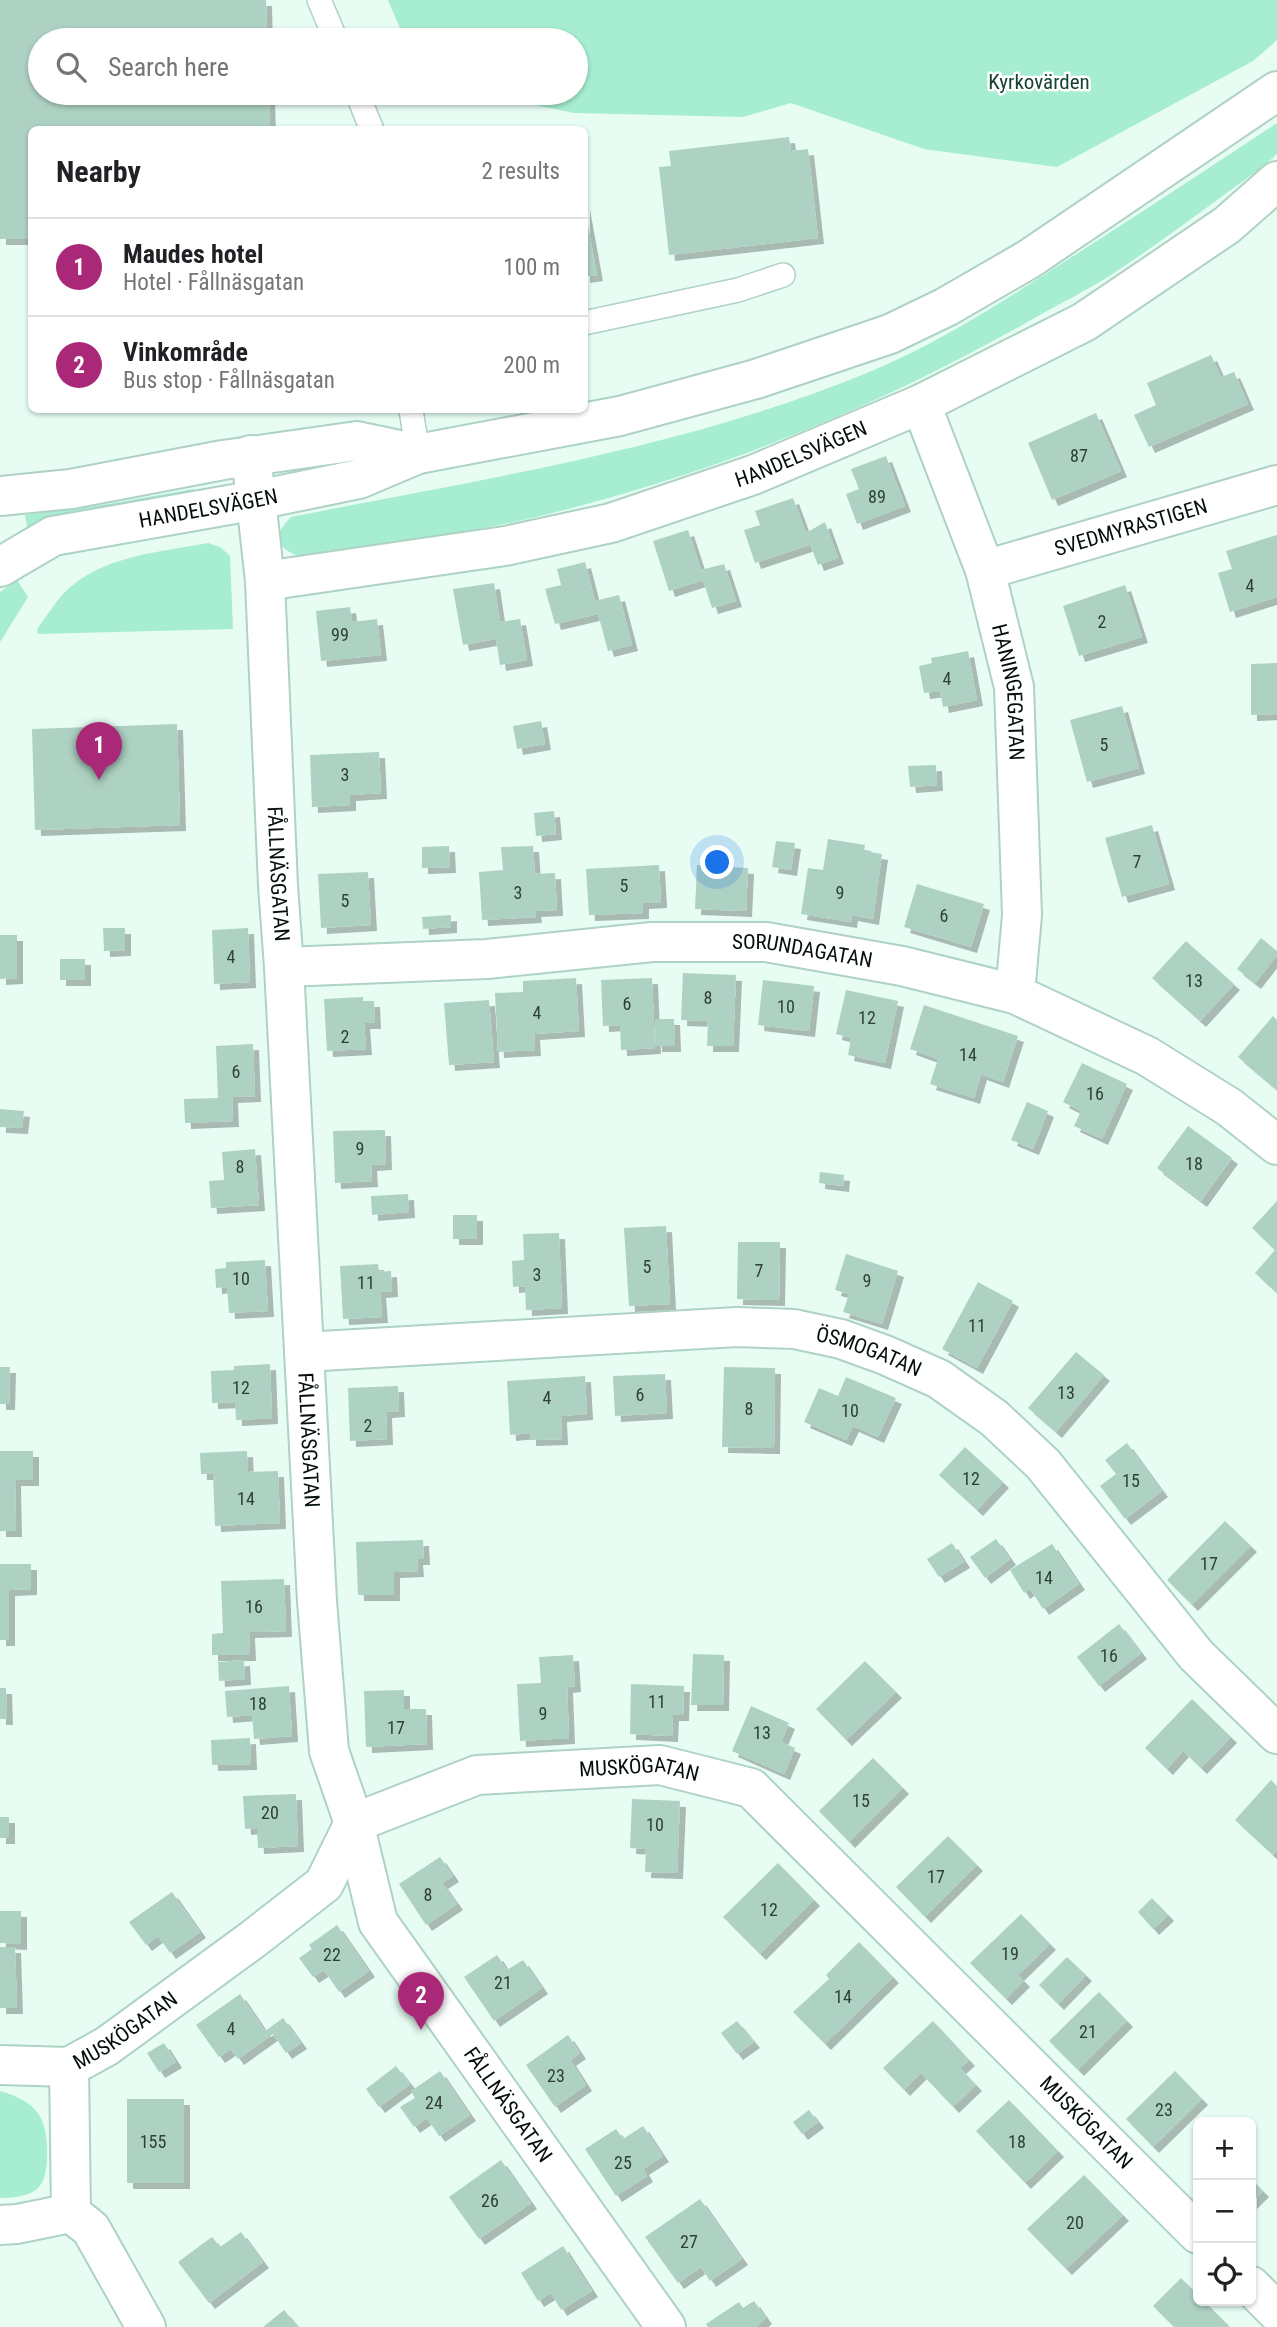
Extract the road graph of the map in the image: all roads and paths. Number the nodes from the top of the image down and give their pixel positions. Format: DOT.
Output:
graph roads {
  1 [pos="319,0"];
  2 [pos="331,28"];
  3 [pos="1277,91"];
  4 [pos="362,105"];
  5 [pos="370,126"];
  6 [pos="1277,181"];
  7 [pos="783,275"];
  8 [pos="588,322"];
  9 [pos="920,404"];
  10 [pos="411,413"];
  11 [pos="418,454"];
  12 [pos="251,455"];
  13 [pos="1277,485"];
  14 [pos="0,496"];
  15 [pos="257,500"];
  16 [pos="0,567"];
  17 [pos="985,570"];
  18 [pos="265,581"];
  19 [pos="284,967"];
  20 [pos="1015,994"];
  21 [pos="1277,1145"];
  22 [pos="304,1352"];
  23 [pos="1277,1734"];
  24 [pos="354,1823"];
  25 [pos="0,2065"];
  26 [pos="69,2067"];
  27 [pos="71,2213"];
  28 [pos="0,2225"];
  29 [pos="1193,2229"];
  30 [pos="1256,2291"];
  31 [pos="1277,2312"];
  32 [pos="146,2327"];
  33 [pos="666,2327"];
  1 -- 2 [label="lane"];
  3 -- 11 [label="street, HANDELSVÄGEN"];
  4 -- 5 [label="lane"];
  6 -- 9 [label="street, HANDELSVÄGEN"];
  7 -- 8 [label="lane"];
  9 -- 17 [label="street, HANINGEGATAN"];
  9 -- 18 [label="street, HANDELSVÄGEN"];
  10 -- 11 [label="lane"];
  11 -- 12 [label="street, HANDELSVÄGEN"];
  11 -- 15 [label="street, HANDELSVÄGEN"];
  12 -- 14 [label="street, HANDELSVÄGEN"];
  12 -- 15 [label="street, FÅLLNÄSGATAN"];
  13 -- 17 [label="street, SVEDMYRASTIGEN"];
  15 -- 16 [label="street, HANDELSVÄGEN"];
  15 -- 18 [label="street, FÅLLNÄSGATAN"];
  17 -- 20 [label="street, HANINGEGATAN"];
  18 -- 19 [label="street, FÅLLNÄSGATAN"];
  19 -- 20 [label="street, SORUNDAGATAN"];
  19 -- 22 [label="street, FÅLLNÄSGATAN"];
  20 -- 21 [label="street, SORUNDAGATAN"];
  22 -- 23 [label="street, ÖSMOGATAN"];
  22 -- 24 [label="street, FÅLLNÄSGATAN"];
  24 -- 26 [label="street, MUSKÖGATAN"];
  24 -- 29 [label="street, MUSKÖGATAN"];
  24 -- 33 [label="street, FÅLLNÄSGATAN"];
  25 -- 26 [label="street, MUSKÖGATAN"];
  26 -- 27 [label="street"];
  27 -- 28 [label="street"];
  27 -- 32 [label="street"];
  30 -- 31 [label="street"];
}
